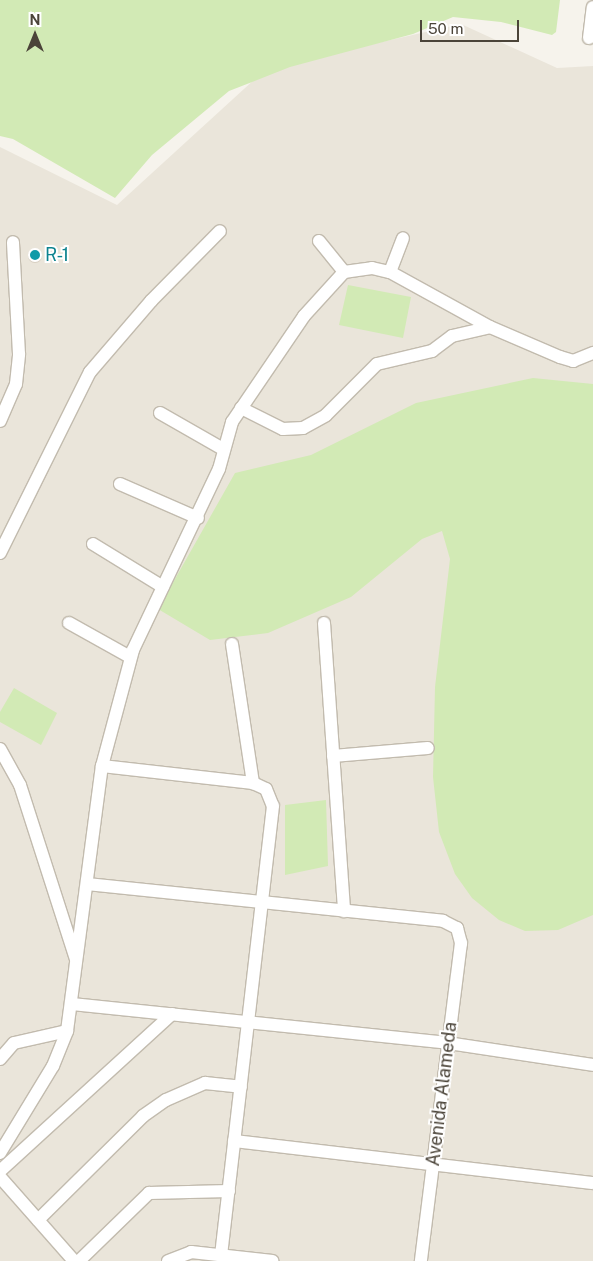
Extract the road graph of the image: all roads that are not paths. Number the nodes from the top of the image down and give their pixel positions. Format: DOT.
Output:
graph roads {
  1 [pos="593,7"];
  2 [pos="589,38"];
  3 [pos="220,231"];
  4 [pos="403,238"];
  5 [pos="319,241"];
  6 [pos="13,242"];
  7 [pos="344,272"];
  8 [pos="390,272"];
  9 [pos="490,327"];
  10 [pos="593,353"];
  11 [pos="242,408"];
  12 [pos="160,413"];
  13 [pos="0,421"];
  14 [pos="223,449"];
  15 [pos="120,484"];
  16 [pos="198,518"];
  17 [pos="93,544"];
  18 [pos="0,552"];
  19 [pos="163,587"];
  20 [pos="69,623"];
  21 [pos="324,623"];
  22 [pos="232,644"];
  23 [pos="130,658"];
  24 [pos="428,748"];
  25 [pos="0,749"];
  26 [pos="333,756"];
  27 [pos="102,766"];
  28 [pos="254,783"];
  29 [pos="87,884"];
  30 [pos="262,902"];
  31 [pos="344,911"];
  32 [pos="77,964"];
  33 [pos="72,1004"];
  34 [pos="172,1014"];
  35 [pos="248,1022"];
  36 [pos="67,1031"];
  37 [pos="27,1039"];
  38 [pos="0,1042"];
  39 [pos="448,1043"];
  40 [pos="0,1059"];
  41 [pos="593,1066"];
  42 [pos="241,1087"];
  43 [pos="234,1141"];
  44 [pos="0,1153"];
  45 [pos="433,1164"];
  46 [pos="0,1171"];
  47 [pos="0,1177"];
  48 [pos="593,1183"];
  49 [pos="229,1191"];
  50 [pos="38,1220"];
  51 [pos="221,1255"];
  52 [pos="174,1258"];
  53 [pos="237,1259"];
  54 [pos="74,1261"];
  55 [pos="79,1261"];
  56 [pos="273,1261"];
  57 [pos="421,1261"];
  1 -- 2 [label="street"];
  3 -- 18 [label="street"];
  4 -- 8 [label="street"];
  5 -- 7 [label="street"];
  6 -- 13 [label="street"];
  7 -- 8 [label="street"];
  7 -- 11 [label="street"];
  8 -- 9 [label="street"];
  9 -- 10 [label="street"];
  9 -- 11 [label="street"];
  11 -- 14 [label="street"];
  12 -- 14 [label="street"];
  14 -- 16 [label="street"];
  15 -- 16 [label="street"];
  16 -- 19 [label="street"];
  17 -- 19 [label="street"];
  19 -- 23 [label="street"];
  20 -- 23 [label="street"];
  21 -- 26 [label="street"];
  22 -- 28 [label="street"];
  23 -- 27 [label="street"];
  24 -- 26 [label="street"];
  25 -- 32 [label="street"];
  26 -- 31 [label="street"];
  27 -- 28 [label="street"];
  27 -- 29 [label="street"];
  28 -- 30 [label="street"];
  29 -- 30 [label="street"];
  29 -- 32 [label="street"];
  30 -- 31 [label="street"];
  30 -- 35 [label="street"];
  31 -- 39 [label="street, Avenida Alameda"];
  32 -- 33 [label="street"];
  33 -- 34 [label="street"];
  33 -- 36 [label="street"];
  34 -- 35 [label="street"];
  34 -- 46 [label="street"];
  35 -- 39 [label="street"];
  35 -- 42 [label="street"];
  36 -- 37 [label="street"];
  36 -- 44 [label="street"];
  37 -- 38 [label="street"];
  37 -- 40 [label="street"];
  39 -- 41 [label="street"];
  39 -- 45 [label="street, Avenida Alameda"];
  42 -- 43 [label="street"];
  42 -- 50 [label="street"];
  43 -- 45 [label="street"];
  43 -- 49 [label="street"];
  45 -- 48 [label="street"];
  45 -- 57 [label="street, Avenida Alameda"];
  47 -- 50 [label="street"];
  49 -- 51 [label="street"];
  49 -- 55 [label="street"];
  50 -- 54 [label="street"];
  51 -- 52 [label="street"];
  51 -- 53 [label="street"];
  53 -- 56 [label="street"];
}
